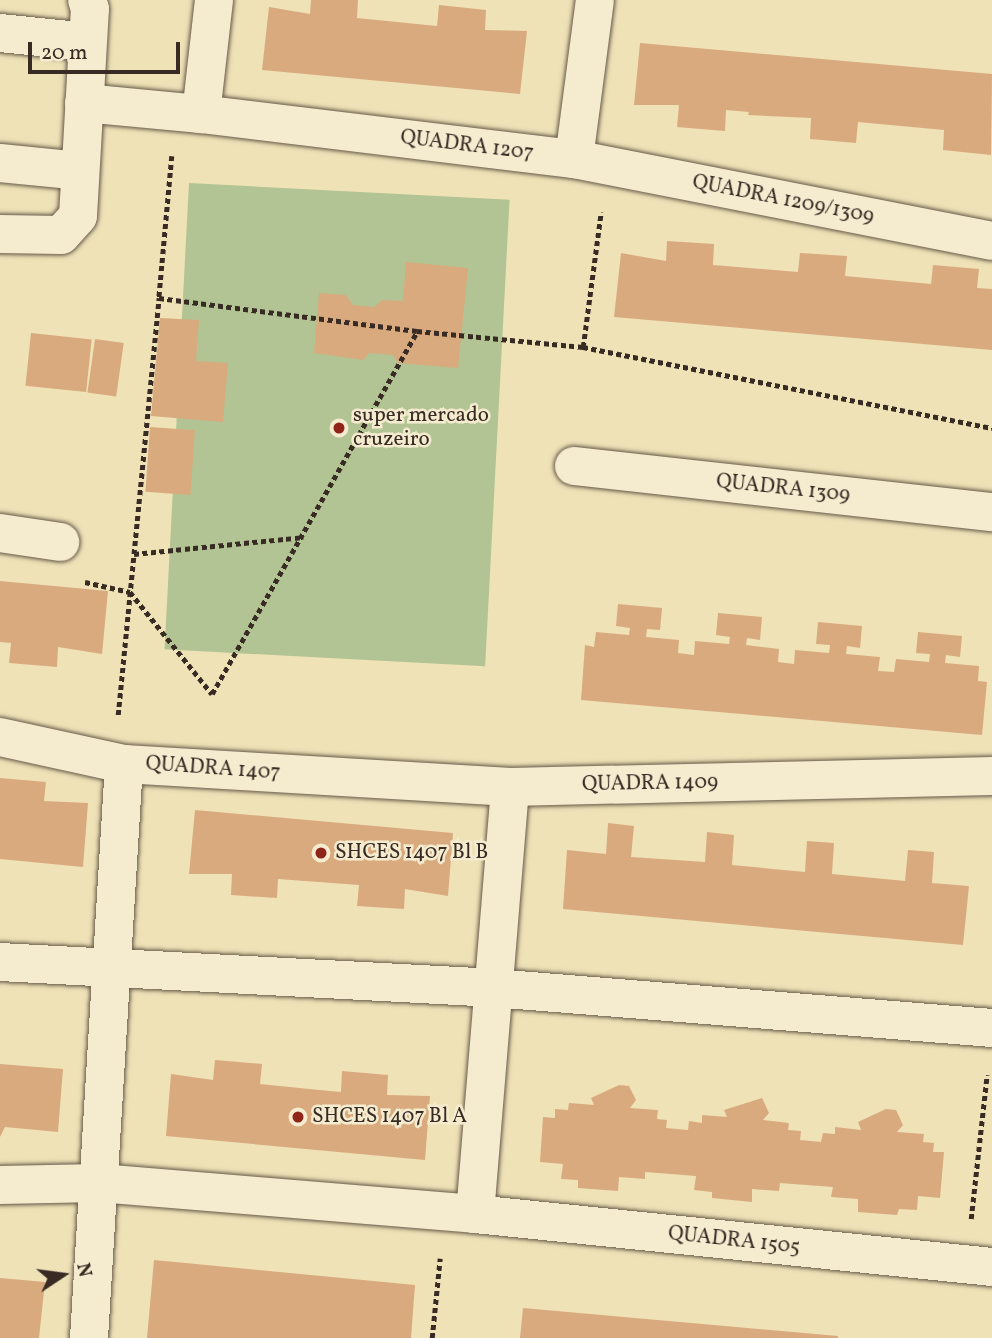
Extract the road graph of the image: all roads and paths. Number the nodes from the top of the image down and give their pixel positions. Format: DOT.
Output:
graph roads {
  1 [pos="87,0"];
  2 [pos="214,0"];
  3 [pos="595,0"];
  4 [pos="0,33"];
  5 [pos="88,42"];
  6 [pos="84,103"];
  7 [pos="188,113"];
  8 [pos="590,162"];
  9 [pos="0,163"];
  10 [pos="80,171"];
  11 [pos="0,234"];
  12 [pos="992,241"];
  13 [pos="159,298"];
  14 [pos="417,331"];
  15 [pos="583,347"];
  16 [pos="992,428"];
  17 [pos="574,466"];
  18 [pos="992,512"];
  19 [pos="0,533"];
  20 [pos="303,537"];
  21 [pos="60,542"];
  22 [pos="134,554"];
  23 [pos="130,592"];
  24 [pos="0,737"];
  25 [pos="118,762"];
  26 [pos="992,776"];
  27 [pos="510,787"];
  28 [pos="0,962"];
  29 [pos="112,971"];
  30 [pos="493,988"];
  31 [pos="992,1028"];
  32 [pos="987,1070"];
  33 [pos="99,1183"];
  34 [pos="0,1185"];
  35 [pos="460,1213"];
  36 [pos="979,1266"];
  37 [pos="89,1338"];
  38 [pos="432,1338"];
  1 -- 5 [label="street"];
  2 -- 7 [label="street"];
  3 -- 8 [label="street"];
  4 -- 5 [label="street"];
  5 -- 6 [label="street"];
  6 -- 7 [label="street, QUADRA 1207"];
  6 -- 10 [label="street"];
  7 -- 8 [label="street, QUADRA 1207"];
  7 -- 13 [label="path"];
  8 -- 12 [label="street, QUADRA 1209/1309"];
  8 -- 15 [label="path"];
  9 -- 10 [label="street"];
  10 -- 11 [label="street"];
  13 -- 14 [label="path"];
  13 -- 22 [label="path"];
  14 -- 15 [label="path"];
  14 -- 20 [label="path"];
  15 -- 16 [label="path"];
  17 -- 18 [label="street, QUADRA 1309"];
  19 -- 21 [label="street"];
  20 -- 22 [label="path"];
  20 -- 23 [label="path"];
  21 -- 23 [label="path"];
  22 -- 23 [label="path"];
  23 -- 25 [label="path"];
  24 -- 25 [label="street"];
  25 -- 27 [label="street, QUADRA 1407"];
  25 -- 29 [label="street, QUADRA 1407"];
  26 -- 27 [label="street, QUADRA 1409"];
  27 -- 30 [label="street"];
  28 -- 29 [label="street"];
  29 -- 30 [label="street"];
  29 -- 33 [label="street, QUADRA 1407"];
  30 -- 31 [label="street"];
  30 -- 35 [label="street"];
  32 -- 36 [label="path"];
  33 -- 34 [label="street"];
  33 -- 35 [label="street"];
  33 -- 37 [label="street"];
  35 -- 36 [label="street, QUADRA 1505"];
  35 -- 38 [label="path"];
}
